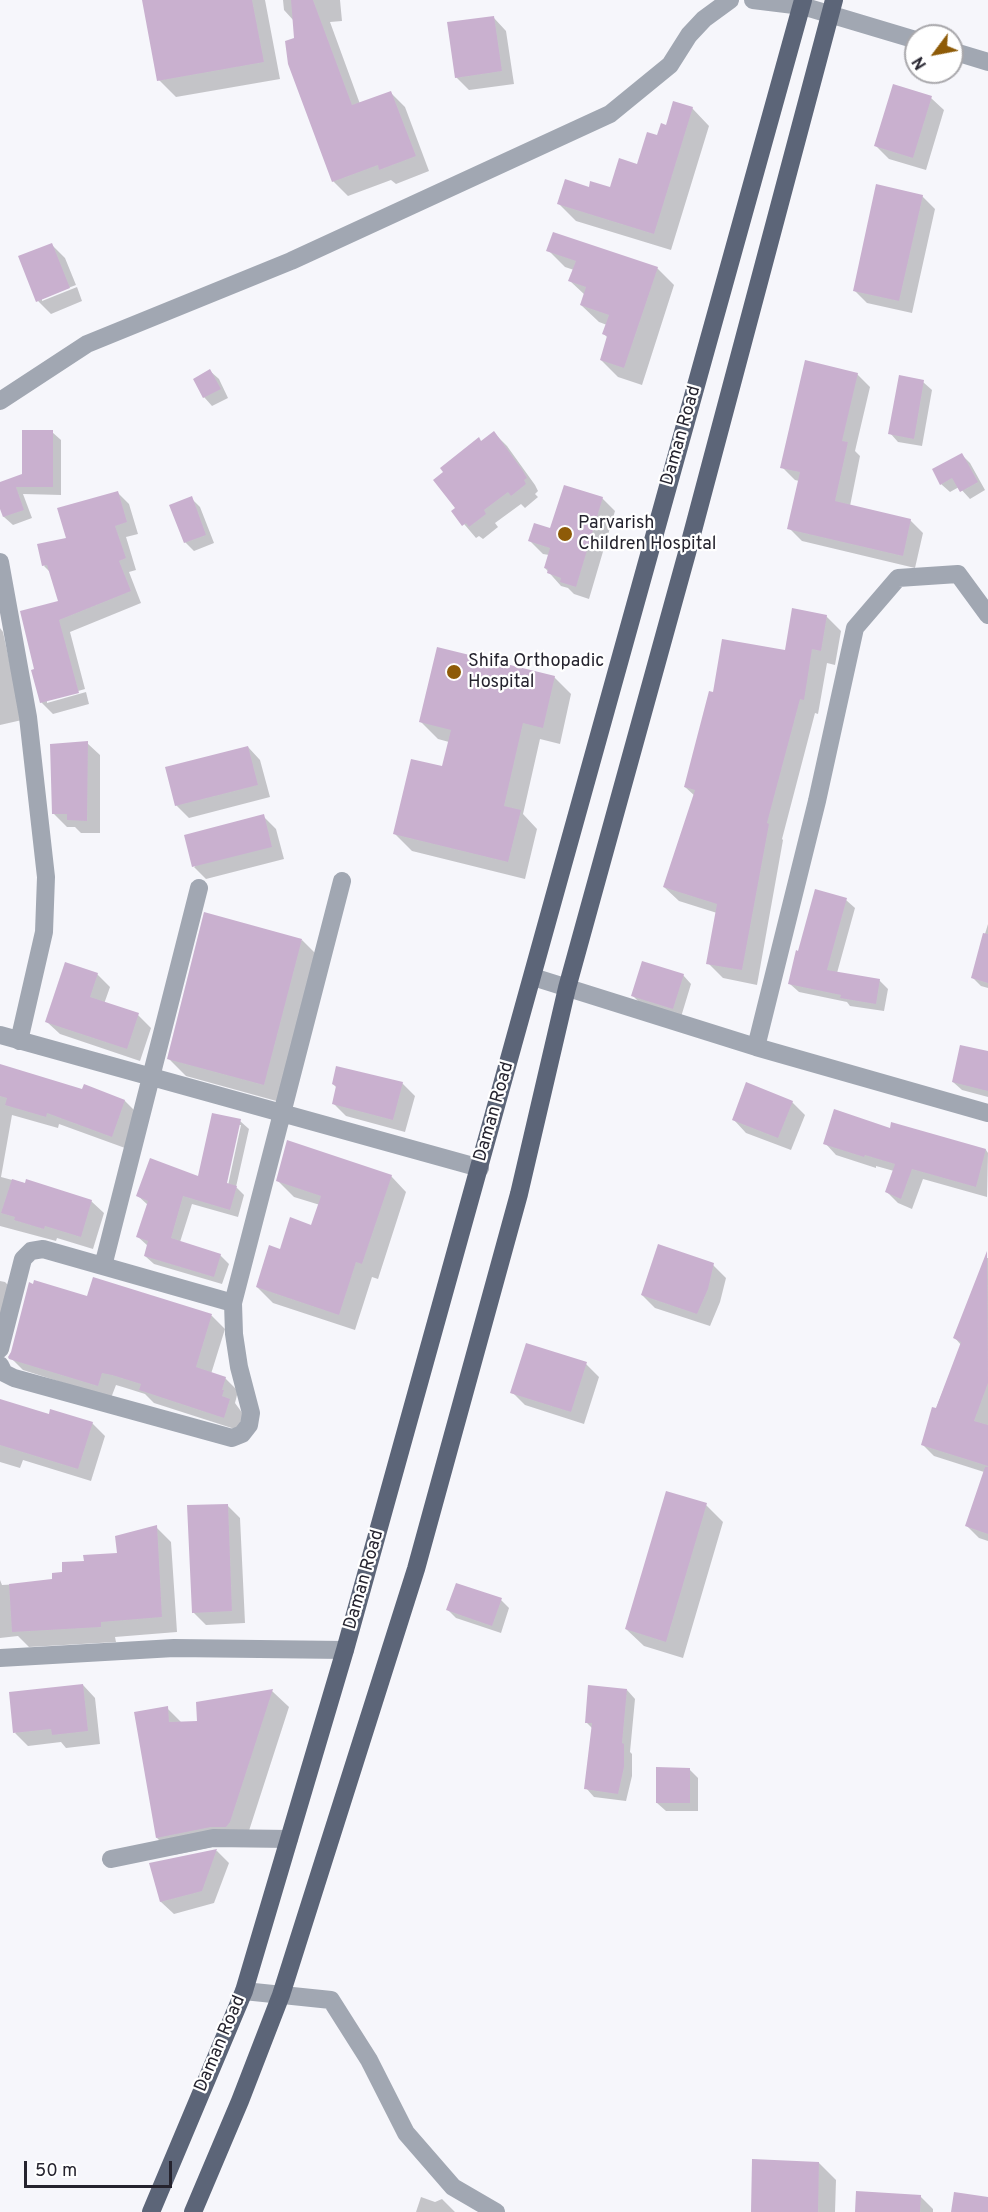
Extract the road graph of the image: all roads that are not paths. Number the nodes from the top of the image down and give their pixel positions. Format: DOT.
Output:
graph roads {
  1 [pos="729,0"];
  2 [pos="753,0"];
  3 [pos="802,3"];
  4 [pos="832,7"];
  5 [pos="904,35"];
  6 [pos="964,55"];
  7 [pos="988,62"];
  8 [pos="0,401"];
  9 [pos="0,562"];
  10 [pos="988,615"];
  11 [pos="342,881"];
  12 [pos="199,888"];
  13 [pos="533,977"];
  14 [pos="567,988"];
  15 [pos="0,1035"];
  16 [pos="19,1041"];
  17 [pos="756,1047"];
  18 [pos="151,1077"];
  19 [pos="281,1113"];
  20 [pos="988,1113"];
  21 [pos="480,1168"];
  22 [pos="103,1266"];
  23 [pos="233,1304"];
  24 [pos="0,1349"];
  25 [pos="0,1365"];
  26 [pos="345,1650"];
  27 [pos="0,1658"];
  28 [pos="289,1839"];
  29 [pos="111,1859"];
  30 [pos="244,1991"];
  31 [pos="281,1995"];
  32 [pos="151,2212"];
  33 [pos="193,2212"];
  34 [pos="496,2212"];
  1 -- 8 [label="street"];
  2 -- 3 [label="street"];
  3 -- 4 [label="street"];
  3 -- 13 [label="main road, Daman Road"];
  4 -- 5 [label="street"];
  4 -- 14 [label="main road"];
  6 -- 7 [label="street"];
  9 -- 16 [label="street"];
  10 -- 17 [label="street"];
  11 -- 19 [label="street"];
  12 -- 18 [label="street"];
  13 -- 14 [label="street"];
  13 -- 21 [label="main road, Daman Road"];
  14 -- 17 [label="street"];
  14 -- 31 [label="main road"];
  15 -- 16 [label="street"];
  16 -- 18 [label="street"];
  17 -- 20 [label="street"];
  18 -- 19 [label="street"];
  18 -- 22 [label="street"];
  19 -- 21 [label="street"];
  19 -- 23 [label="street"];
  21 -- 26 [label="main road, Daman Road"];
  22 -- 23 [label="street"];
  22 -- 24 [label="street"];
  23 -- 25 [label="street"];
  26 -- 27 [label="street"];
  26 -- 28 [label="main road, Daman Road"];
  28 -- 29 [label="street"];
  28 -- 30 [label="main road, Daman Road"];
  30 -- 31 [label="street"];
  30 -- 32 [label="main road, Daman Road"];
  31 -- 33 [label="main road"];
  31 -- 34 [label="street"];
}
